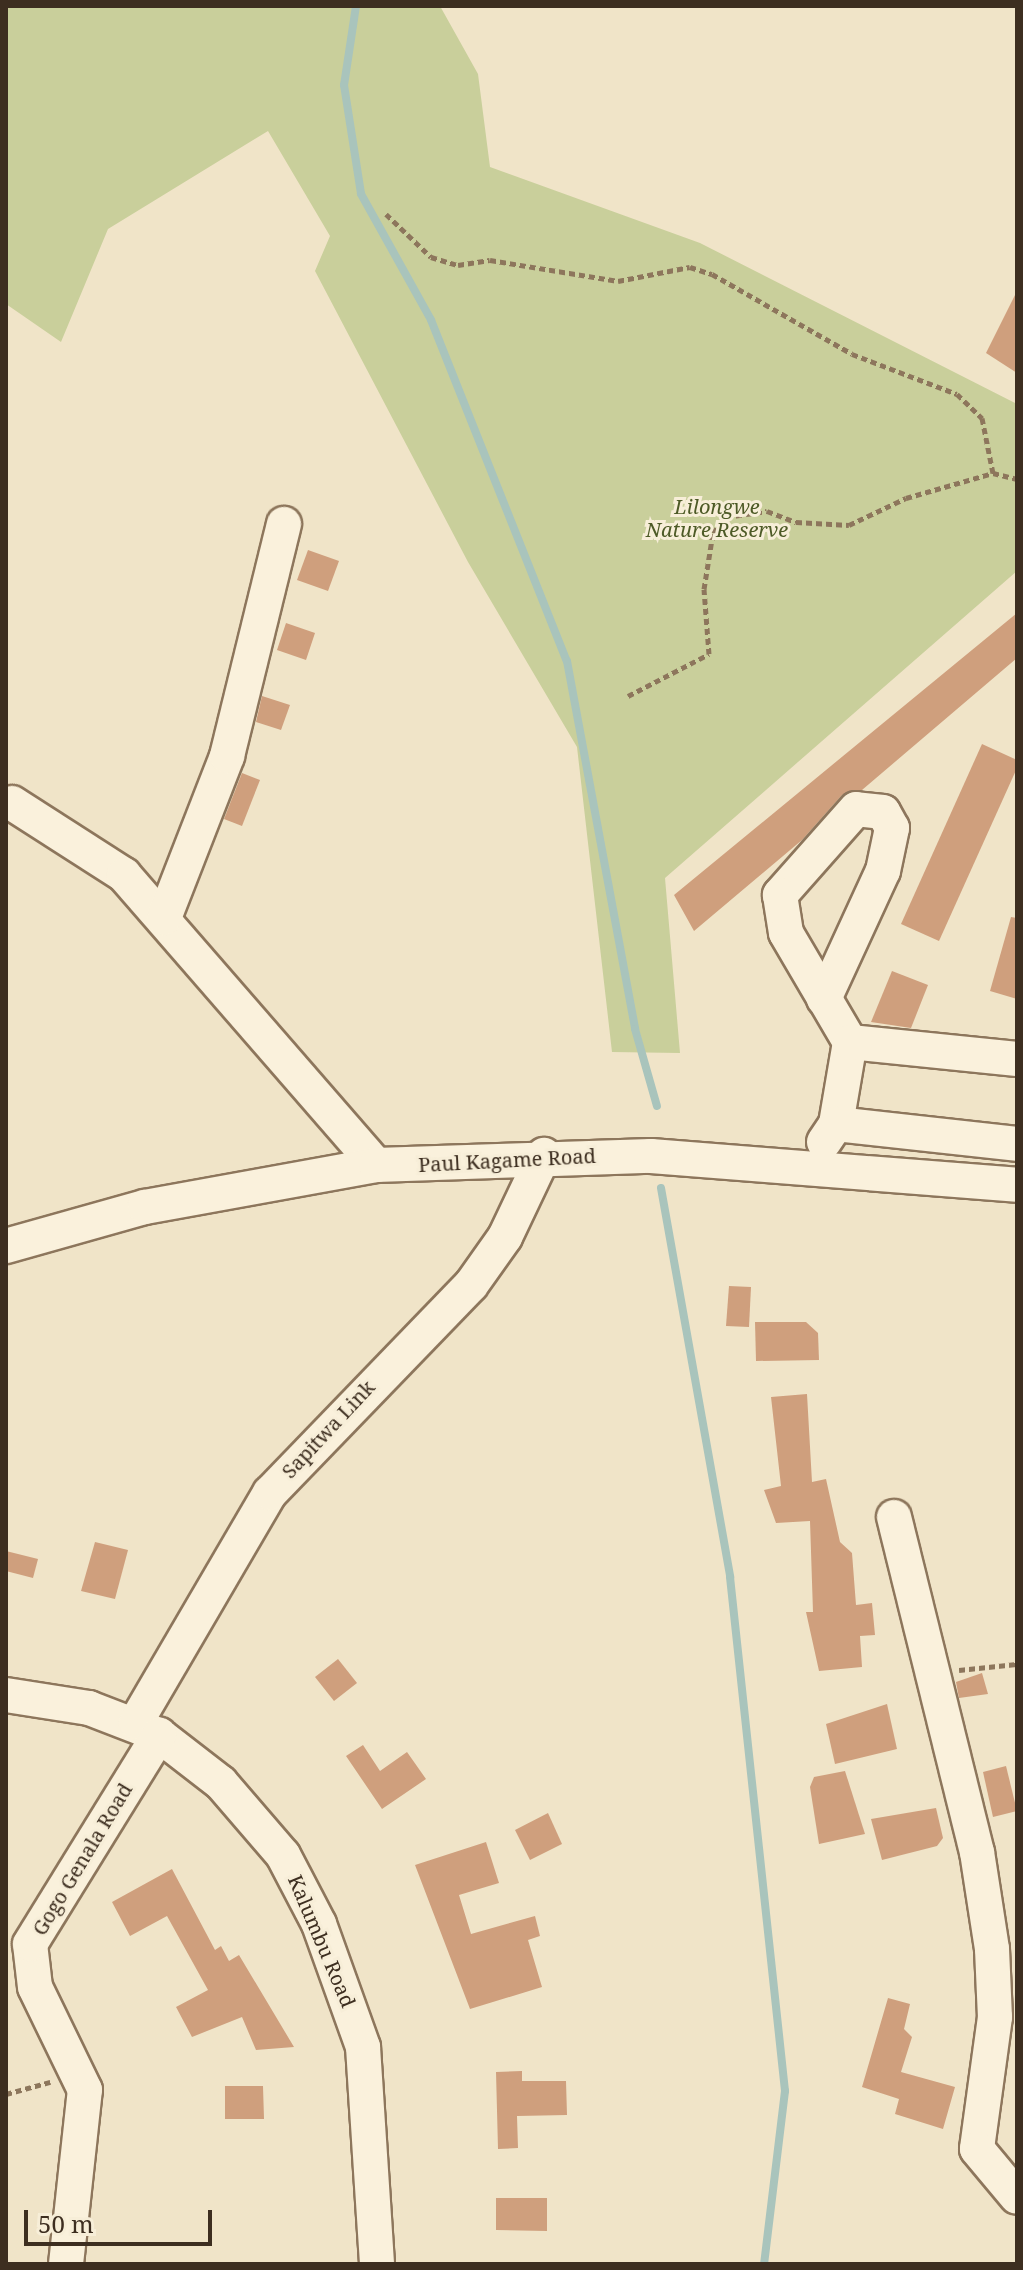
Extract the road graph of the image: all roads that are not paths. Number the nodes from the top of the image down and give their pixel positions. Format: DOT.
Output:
graph roads {
  1 [pos="284,524"];
  2 [pos="12,803"];
  3 [pos="164,918"];
  4 [pos="824,999"];
  5 [pos="850,1042"];
  6 [pos="1017,1059"];
  7 [pos="836,1124"];
  8 [pos="1017,1144"];
  9 [pos="544,1155"];
  10 [pos="376,1165"];
  11 [pos="808,1166"];
  12 [pos="1017,1185"];
  13 [pos="6,1246"];
  14 [pos="894,1517"];
  15 [pos="6,1695"];
  16 [pos="147,1728"];
  17 [pos="1017,2197"];
  18 [pos="66,2264"];
  19 [pos="377,2264"];
  1 -- 3 [label="street"];
  2 -- 3 [label="street"];
  3 -- 10 [label="street"];
  4 -- 4 [label="street"];
  4 -- 5 [label="street"];
  5 -- 6 [label="street"];
  5 -- 7 [label="street"];
  7 -- 8 [label="street"];
  7 -- 11 [label="street"];
  9 -- 10 [label="street, Paul Kagame Road"];
  9 -- 11 [label="street, Paul Kagame Road"];
  9 -- 16 [label="street, Sapitwa Link"];
  10 -- 13 [label="street, Paul Kagame Road"];
  11 -- 12 [label="street, Paul Kagame Road"];
  14 -- 17 [label="street"];
  15 -- 16 [label="street, Kalumbu Road"];
  16 -- 18 [label="street, Gogo Genala Road"];
  16 -- 19 [label="street, Kalumbu Road"];
}
